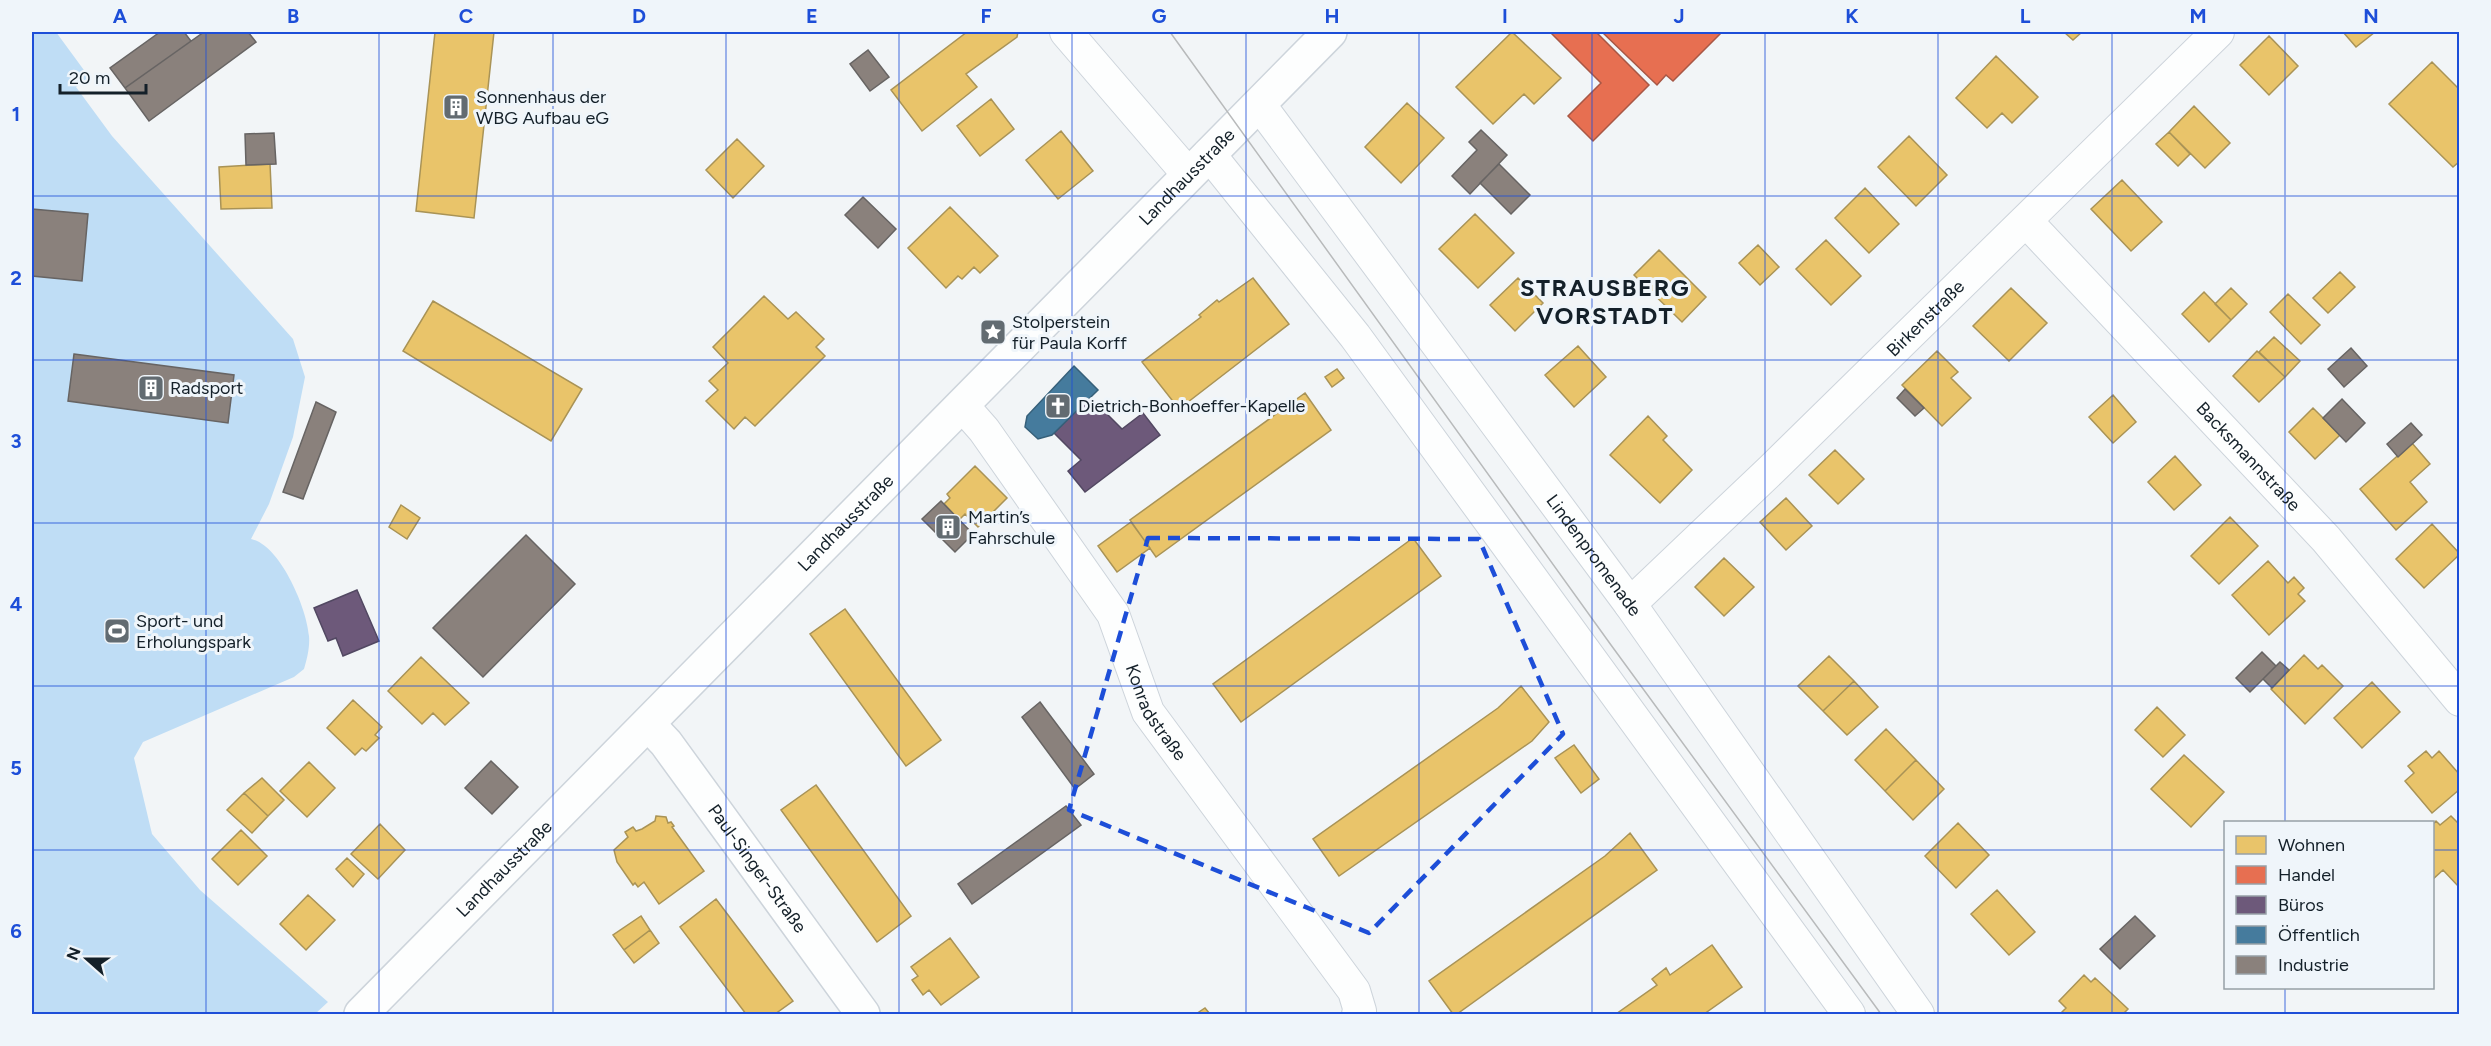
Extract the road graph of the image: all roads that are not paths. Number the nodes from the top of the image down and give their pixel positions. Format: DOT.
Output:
graph roads {
  1 [pos="1066,32"];
  2 [pos="1330,32"];
  3 [pos="2218,32"];
  4 [pos="1258,104"];
  5 [pos="1199,164"];
  6 [pos="2026,221"];
  7 [pos="962,405"];
  8 [pos="1630,604"];
  9 [pos="2460,700"];
  10 [pos="649,725"];
  11 [pos="361,1014"];
  12 [pos="863,1014"];
  13 [pos="1358,1014"];
  14 [pos="1849,1014"];
  15 [pos="1918,1014"];
  1 -- 5 [label="street"];
  2 -- 4 [label="street, Landhausstraße"];
  3 -- 6 [label="street, Birkenstraße"];
  4 -- 5 [label="street, Landhausstraße"];
  4 -- 8 [label="street, Lindenpromenade"];
  5 -- 7 [label="street, Landhausstraße"];
  5 -- 14 [label="street"];
  6 -- 8 [label="street, Birkenstraße"];
  6 -- 9 [label="street, Backsmannstraße"];
  7 -- 10 [label="street, Landhausstraße"];
  7 -- 13 [label="street, Konradstraße"];
  8 -- 15 [label="street, Lindenpromenade"];
  10 -- 11 [label="street, Landhausstraße"];
  10 -- 12 [label="street, Paul-Singer-Straße"];
}
